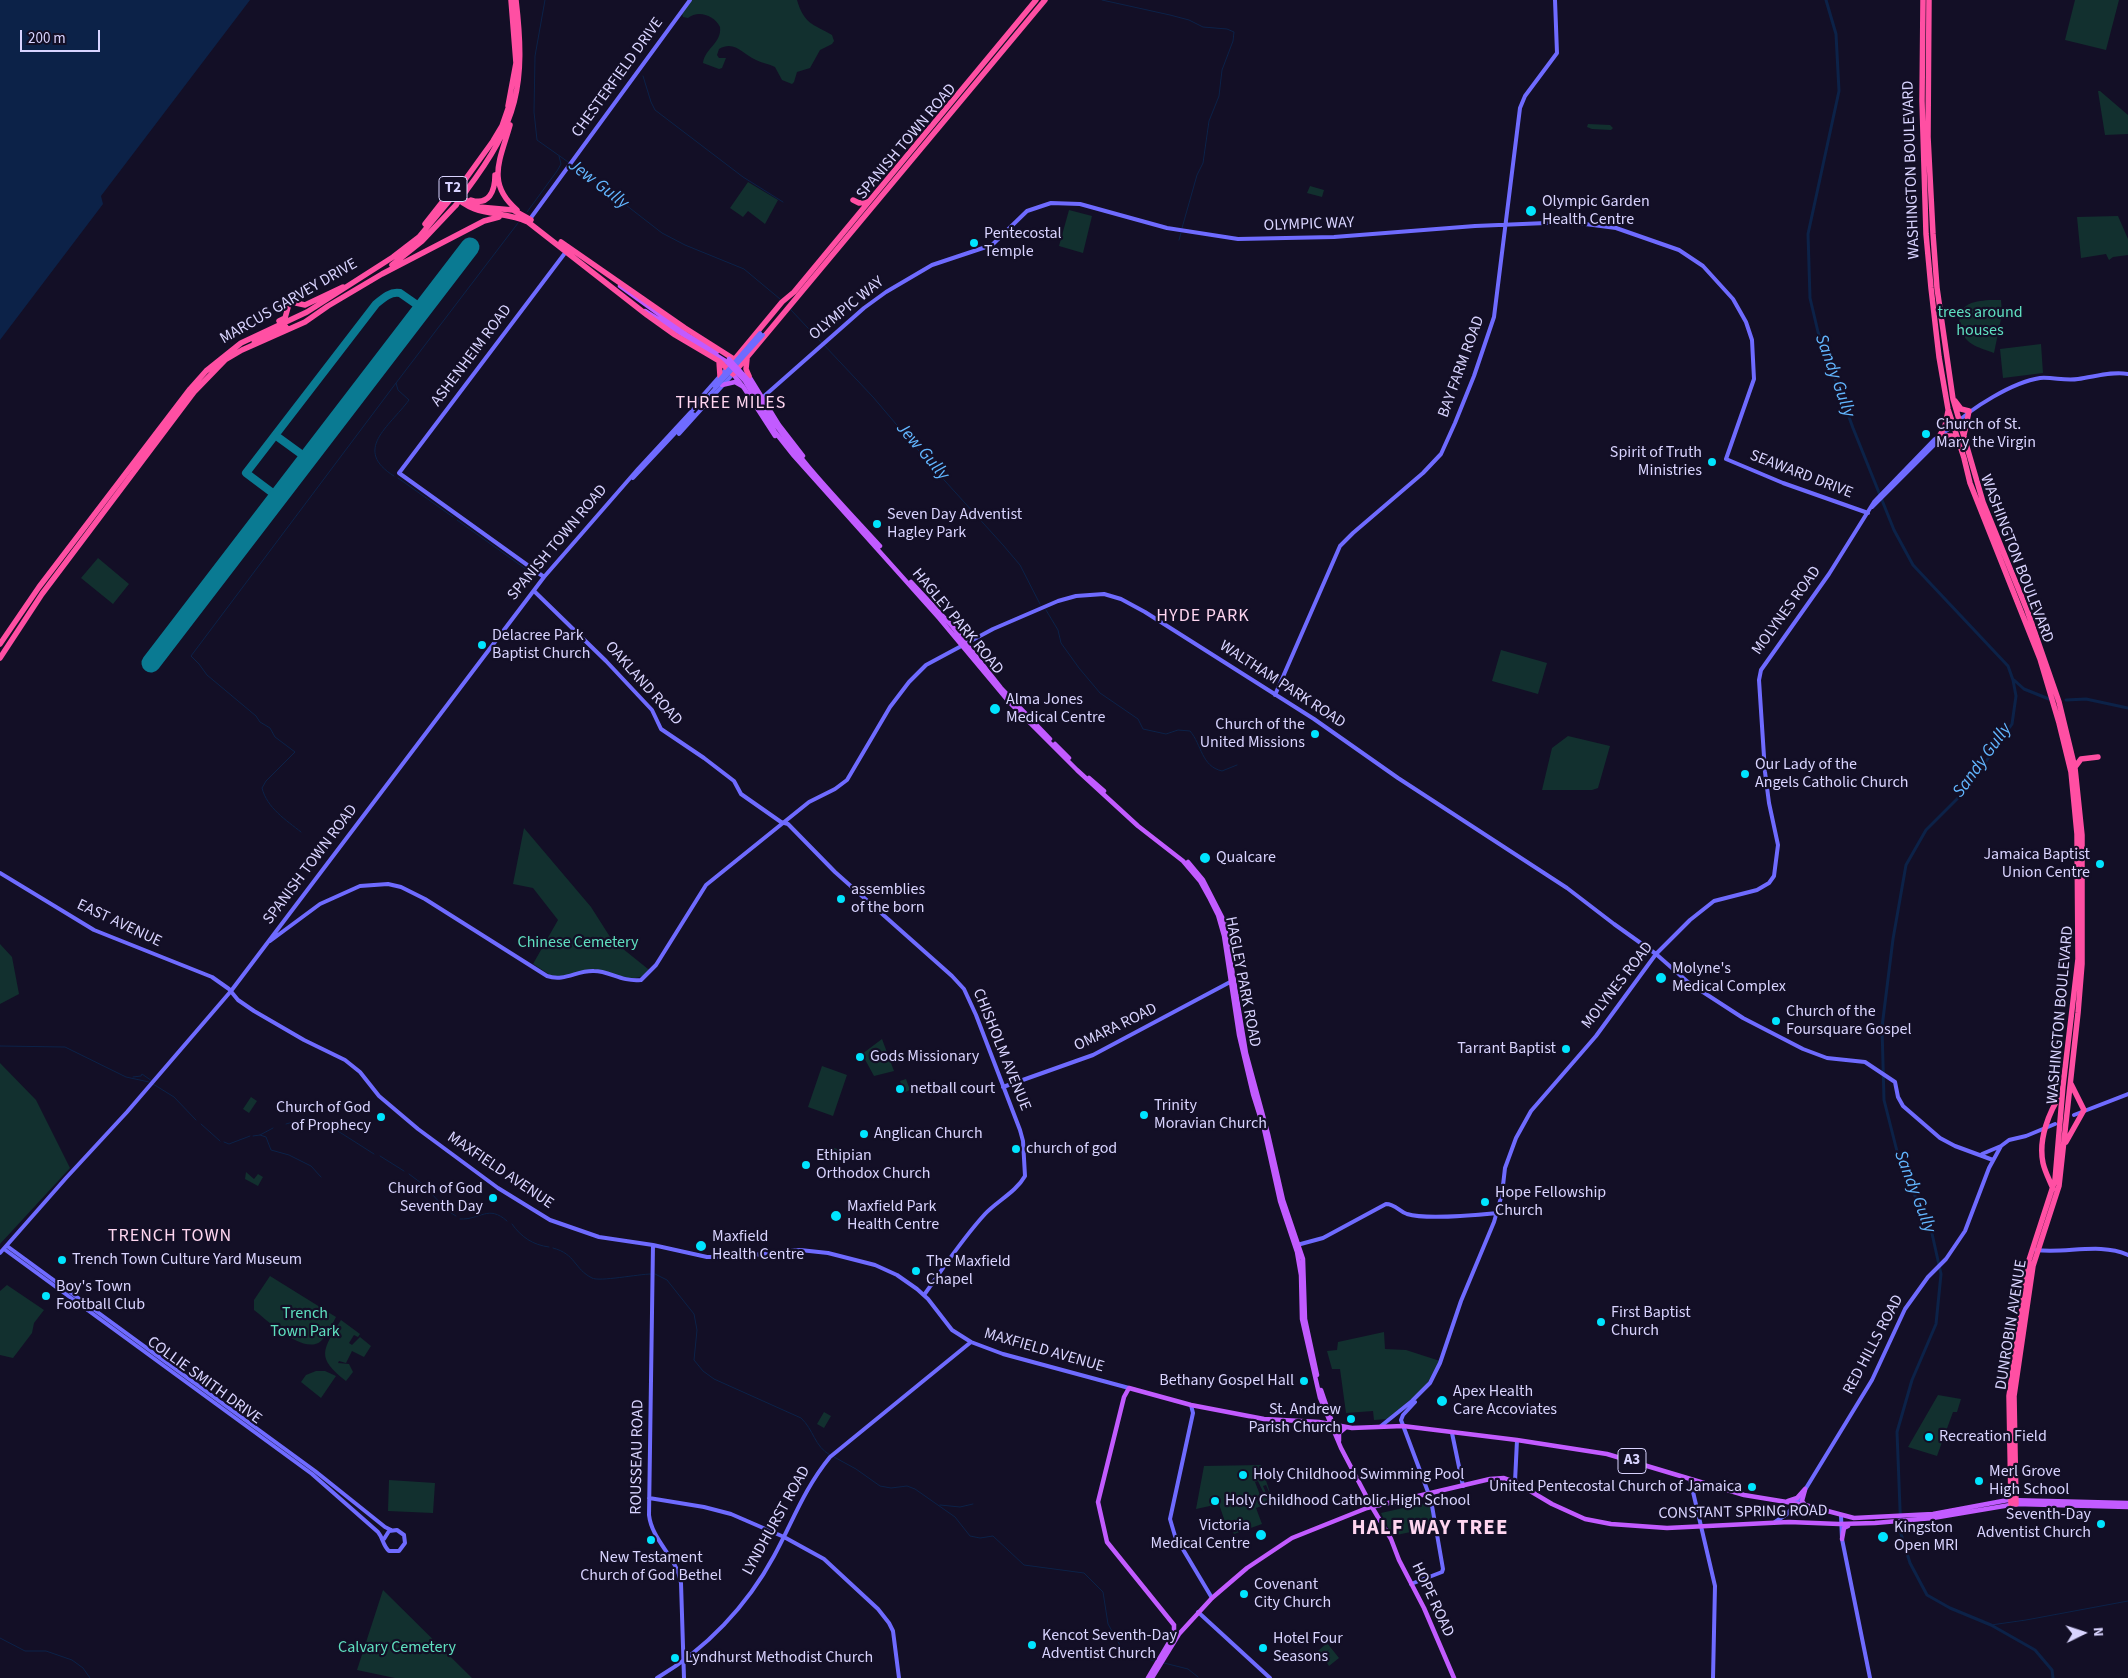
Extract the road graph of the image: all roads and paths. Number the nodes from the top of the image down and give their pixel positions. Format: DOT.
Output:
graph roads {
  1 [pos="510,0"];
  2 [pos="516,0"];
  3 [pos="690,0"];
  4 [pos="1036,0"];
  5 [pos="1045,0"];
  6 [pos="1555,0"];
  7 [pos="1923,0"];
  8 [pos="1929,0"];
  9 [pos="1018,30"];
  10 [pos="992,53"];
  11 [pos="516,96"];
  12 [pos="510,103"];
  13 [pos="501,152"];
  14 [pos="456,192"];
  15 [pos="853,200"];
  16 [pos="867,202"];
  17 [pos="523,214"];
  18 [pos="505,216"];
  19 [pos="530,220"];
  20 [pos="1507,224"];
  21 [pos="565,249"];
  22 [pos="382,265"];
  23 [pos="373,280"];
  24 [pos="347,286"];
  25 [pos="794,292"];
  26 [pos="298,297"];
  27 [pos="792,303"];
  28 [pos="288,304"];
  29 [pos="294,318"];
  30 [pos="761,334"];
  31 [pos="252,336"];
  32 [pos="254,344"];
  33 [pos="741,350"];
  34 [pos="724,352"];
  35 [pos="751,353"];
  36 [pos="735,359"];
  37 [pos="719,362"];
  38 [pos="727,368"];
  39 [pos="738,370"];
  40 [pos="2128,374"];
  41 [pos="720,376"];
  42 [pos="749,376"];
  43 [pos="722,385"];
  44 [pos="744,388"];
  45 [pos="1953,399"];
  46 [pos="761,402"];
  47 [pos="701,403"];
  48 [pos="1948,408"];
  49 [pos="1970,411"];
  50 [pos="1956,423"];
  51 [pos="674,430"];
  52 [pos="1942,435"];
  53 [pos="672,438"];
  54 [pos="1961,439"];
  55 [pos="1726,459"];
  56 [pos="815,479"];
  57 [pos="629,481"];
  58 [pos="1868,513"];
  59 [pos="544,577"];
  60 [pos="534,591"];
  61 [pos="19,628"];
  62 [pos="0,644"];
  63 [pos="964,646"];
  64 [pos="0,653"];
  65 [pos="0,658"];
  66 [pos="1275,694"];
  67 [pos="2098,757"];
  68 [pos="2075,768"];
  69 [pos="784,823"];
  70 [pos="0,873"];
  71 [pos="270,941"];
  72 [pos="1656,954"];
  73 [pos="1232,981"];
  74 [pos="231,991"];
  75 [pos="2070,1082"];
  76 [pos="1003,1087"];
  77 [pos="2062,1091"];
  78 [pos="2128,1094"];
  79 [pos="2084,1110"];
  80 [pos="2074,1115"];
  81 [pos="2060,1125"];
  82 [pos="2046,1128"];
  83 [pos="2002,1146"];
  84 [pos="1992,1151"];
  85 [pos="2063,1151"];
  86 [pos="1980,1154"];
  87 [pos="1997,1154"];
  88 [pos="1991,1159"];
  89 [pos="2053,1189"];
  90 [pos="1497,1213"];
  91 [pos="653,1245"];
  92 [pos="1297,1245"];
  93 [pos="5,1248"];
  94 [pos="2035,1250"];
  95 [pos="0,1253"];
  96 [pos="2128,1255"];
  97 [pos="924,1295"];
  98 [pos="971,1342"];
  99 [pos="1430,1383"];
  100 [pos="1129,1388"];
  101 [pos="1191,1405"];
  102 [pos="1331,1425"];
  103 [pos="1381,1426"];
  104 [pos="1403,1426"];
  105 [pos="1346,1427"];
  106 [pos="1452,1433"];
  107 [pos="1517,1440"];
  108 [pos="1341,1448"];
  109 [pos="1690,1478"];
  110 [pos="1515,1482"];
  111 [pos="1463,1486"];
  112 [pos="1805,1489"];
  113 [pos="1429,1495"];
  114 [pos="649,1498"];
  115 [pos="1776,1501"];
  116 [pos="2013,1502"];
  117 [pos="1795,1503"];
  118 [pos="1806,1505"];
  119 [pos="2128,1505"];
  120 [pos="1372,1507"];
  121 [pos="1842,1516"];
  122 [pos="1895,1518"];
  123 [pos="1774,1522"];
  124 [pos="1871,1523"];
  125 [pos="1841,1524"];
  126 [pos="1702,1527"];
  127 [pos="391,1530"];
  128 [pos="784,1537"];
  129 [pos="384,1539"];
  130 [pos="1842,1539"];
  131 [pos="1411,1584"];
  132 [pos="1212,1598"];
  133 [pos="1198,1612"];
  134 [pos="1189,1621"];
  135 [pos="1174,1625"];
  136 [pos="683,1661"];
  137 [pos="1871,1677"];
  138 [pos="657,1678"];
  139 [pos="684,1678"];
  140 [pos="899,1678"];
  141 [pos="1148,1678"];
  142 [pos="1152,1678"];
  143 [pos="1270,1678"];
  144 [pos="1454,1678"];
  145 [pos="1713,1678"];
  1 -- 12 [label="highway, T2"];
  2 -- 11 [label="highway, T2"];
  3 -- 19 [label="main road, CHESTERFIELD DRIVE"];
  4 -- 10 [label="highway, SPANISH TOWN ROAD"];
  5 -- 9 [label="highway, SPANISH TOWN ROAD"];
  6 -- 20 [label="main road, BAY FARM ROAD"];
  7 -- 48 [label="highway, WASHINGTON BOULEVARD"];
  8 -- 45 [label="highway, WASHINGTON BOULEVARD"];
  9 -- 10 [label="highway"];
  9 -- 27 [label="highway, SPANISH TOWN ROAD"];
  10 -- 16 [label="highway, SPANISH TOWN ROAD"];
  11 -- 13 [label="highway"];
  11 -- 23 [label="highway, T2, bridge"];
  12 -- 14 [label="highway, MARCUS GARVEY DRIVE"];
  12 -- 22 [label="highway, T2"];
  13 -- 14 [label="highway"];
  13 -- 17 [label="highway"];
  14 -- 17 [label="highway"];
  14 -- 18 [label="highway"];
  14 -- 22 [label="highway, MARCUS GARVEY DRIVE"];
  15 -- 16 [label="highway"];
  16 -- 25 [label="highway, SPANISH TOWN ROAD"];
  17 -- 19 [label="highway"];
  18 -- 21 [label="highway"];
  18 -- 23 [label="highway, MARCUS GARVEY DRIVE"];
  19 -- 21 [label="highway"];
  20 -- 46 [label="main road, OLYMPIC WAY"];
  20 -- 55 [label="main road, OLYMPIC WAY"];
  20 -- 66 [label="main road, BAY FARM ROAD"];
  21 -- 34 [label="highway"];
  21 -- 37 [label="highway"];
  21 -- 39 [label="main road, bridge"];
  21 -- 59 [label="main road, ASHENHEIM ROAD"];
  22 -- 24 [label="highway, MARCUS GARVEY DRIVE"];
  23 -- 32 [label="highway, MARCUS GARVEY DRIVE"];
  24 -- 26 [label="highway"];
  24 -- 29 [label="highway, MARCUS GARVEY DRIVE"];
  25 -- 30 [label="main road, SPANISH TOWN ROAD"];
  25 -- 33 [label="highway, SPANISH TOWN ROAD"];
  27 -- 30 [label="main road, SPANISH TOWN ROAD"];
  27 -- 35 [label="highway, SPANISH TOWN ROAD"];
  28 -- 31 [label="highway"];
  29 -- 31 [label="highway, MARCUS GARVEY DRIVE"];
  29 -- 32 [label="highway"];
  30 -- 47 [label="main road, SPANISH TOWN ROAD, bridge"];
  31 -- 62 [label="highway, MARCUS GARVEY DRIVE"];
  32 -- 61 [label="highway, MARCUS GARVEY DRIVE"];
  33 -- 34 [label="highway"];
  33 -- 36 [label="highway, SPANISH TOWN ROAD"];
  34 -- 36 [label="highway"];
  35 -- 39 [label="highway, SPANISH TOWN ROAD"];
  35 -- 42 [label="highway"];
  36 -- 38 [label="highway, SPANISH TOWN ROAD"];
  36 -- 39 [label="highway"];
  37 -- 38 [label="highway"];
  37 -- 41 [label="highway"];
  38 -- 39 [label="highway"];
  38 -- 41 [label="main road, SPANISH TOWN ROAD"];
  39 -- 42 [label="main road, HAGLEY PARK ROAD"];
  39 -- 43 [label="main road, SPANISH TOWN ROAD"];
  39 -- 44 [label="main road, HAGLEY PARK ROAD"];
  39 -- 46 [label="main road, HAGLEY PARK ROAD, bridge"];
  40 -- 49 [label="main road, MOLYNES ROAD"];
  41 -- 51 [label="main road, SPANISH TOWN ROAD"];
  42 -- 46 [label="main road, HAGLEY PARK ROAD"];
  43 -- 44 [label="main road"];
  43 -- 53 [label="main road, SPANISH TOWN ROAD"];
  44 -- 46 [label="main road"];
  44 -- 56 [label="main road, HAGLEY PARK ROAD"];
  45 -- 49 [label="highway"];
  45 -- 50 [label="highway, WASHINGTON BOULEVARD"];
  46 -- 56 [label="main road, HAGLEY PARK ROAD"];
  46 -- 63 [label="main road, HAGLEY PARK ROAD"];
  47 -- 51 [label="main road, SPANISH TOWN ROAD"];
  47 -- 53 [label="main road, SPANISH TOWN ROAD"];
  48 -- 50 [label="highway, WASHINGTON BOULEVARD"];
  48 -- 52 [label="highway"];
  49 -- 50 [label="main road, MOLYNES ROAD"];
  49 -- 54 [label="highway"];
  50 -- 52 [label="main road, MOLYNES ROAD"];
  50 -- 54 [label="highway, WASHINGTON BOULEVARD"];
  51 -- 57 [label="main road, SPANISH TOWN ROAD"];
  52 -- 54 [label="highway"];
  52 -- 58 [label="main road, MOLYNES ROAD"];
  53 -- 57 [label="main road, SPANISH TOWN ROAD"];
  54 -- 68 [label="highway, WASHINGTON BOULEVARD"];
  54 -- 77 [label="highway, WASHINGTON BOULEVARD"];
  55 -- 58 [label="main road, SEAWARD DRIVE"];
  56 -- 63 [label="main road, HAGLEY PARK ROAD"];
  57 -- 59 [label="main road, SPANISH TOWN ROAD"];
  58 -- 72 [label="main road, MOLYNES ROAD"];
  59 -- 60 [label="main road, SPANISH TOWN ROAD"];
  60 -- 69 [label="main road, OAKLAND ROAD"];
  60 -- 71 [label="main road, SPANISH TOWN ROAD"];
  61 -- 64 [label="highway"];
  61 -- 65 [label="highway, MARCUS GARVEY DRIVE"];
  63 -- 66 [label="main road, WALTHAM PARK ROAD"];
  63 -- 69 [label="main road, WALTHAM PARK ROAD"];
  63 -- 73 [label="main road, HAGLEY PARK ROAD"];
  66 -- 72 [label="main road, WALTHAM PARK ROAD"];
  67 -- 68 [label="highway"];
  68 -- 75 [label="highway, WASHINGTON BOULEVARD"];
  69 -- 71 [label="main road, WALTHAM PARK ROAD"];
  69 -- 76 [label="main road, CHISHOLM AVENUE"];
  70 -- 74 [label="main road, EAST AVENUE"];
  71 -- 74 [label="main road, SPANISH TOWN ROAD"];
  72 -- 86 [label="main road, WALTHAM PARK ROAD"];
  72 -- 90 [label="main road, MOLYNES ROAD"];
  73 -- 76 [label="main road, OMARA ROAD"];
  73 -- 92 [label="main road, HAGLEY PARK ROAD"];
  74 -- 91 [label="main road, MAXFIELD AVENUE"];
  74 -- 93 [label="main road, SPANISH TOWN ROAD"];
  75 -- 79 [label="highway"];
  75 -- 81 [label="highway, WASHINGTON BOULEVARD"];
  76 -- 97 [label="main road, CHISHOLM AVENUE"];
  77 -- 81 [label="highway, WASHINGTON BOULEVARD"];
  77 -- 82 [label="highway"];
  78 -- 79 [label="main road"];
  79 -- 80 [label="main road"];
  79 -- 85 [label="highway"];
  81 -- 82 [label="main road"];
  81 -- 85 [label="highway, DUNROBIN AVENUE"];
  81 -- 89 [label="highway, DUNROBIN AVENUE"];
  82 -- 83 [label="main road"];
  82 -- 89 [label="highway"];
  83 -- 84 [label="main road"];
  83 -- 87 [label="main road, RED HILLS ROAD"];
  84 -- 86 [label="main road"];
  84 -- 87 [label="main road"];
  84 -- 88 [label="main road"];
  85 -- 94 [label="highway, DUNROBIN AVENUE"];
  86 -- 88 [label="main road"];
  87 -- 88 [label="main road, RED HILLS ROAD"];
  88 -- 112 [label="main road, RED HILLS ROAD"];
  89 -- 94 [label="highway, DUNROBIN AVENUE"];
  90 -- 92 [label="main road"];
  90 -- 99 [label="main road, MOLYNES ROAD"];
  91 -- 97 [label="main road, MAXFIELD AVENUE"];
  91 -- 114 [label="main road, ROUSSEAU ROAD"];
  92 -- 102 [label="main road, HAGLEY PARK ROAD"];
  93 -- 95 [label="main road, SPANISH TOWN ROAD"];
  93 -- 127 [label="main road, COLLIE SMITH DRIVE"];
  93 -- 129 [label="main road, COLLIE SMITH DRIVE"];
  94 -- 96 [label="main road"];
  94 -- 116 [label="highway, DUNROBIN AVENUE"];
  97 -- 98 [label="main road, MAXFIELD AVENUE"];
  98 -- 100 [label="main road, MAXFIELD AVENUE"];
  98 -- 128 [label="main road, LYNDHURST ROAD"];
  99 -- 103 [label="main road, MOLYNES ROAD"];
  99 -- 104 [label="main road"];
  100 -- 101 [label="main road, MAXFIELD AVENUE"];
  100 -- 135 [label="main road"];
  101 -- 102 [label="main road, MAXFIELD AVENUE"];
  101 -- 132 [label="main road"];
  102 -- 105 [label="main road, A3"];
  102 -- 108 [label="main road, HAGLEY PARK ROAD"];
  103 -- 104 [label="main road, A3"];
  103 -- 105 [label="main road, A3"];
  104 -- 106 [label="main road, A3"];
  104 -- 113 [label="main road"];
  105 -- 108 [label="main road"];
  106 -- 107 [label="main road, A3"];
  106 -- 111 [label="main road"];
  107 -- 109 [label="main road, A3"];
  107 -- 110 [label="main road"];
  108 -- 120 [label="main road, HAGLEY PARK ROAD"];
  109 -- 115 [label="main road, A3"];
  109 -- 126 [label="main road"];
  110 -- 111 [label="main road, CONSTANT SPRING ROAD / A3"];
  110 -- 126 [label="main road, CONSTANT SPRING ROAD / A3"];
  111 -- 113 [label="main road, CONSTANT SPRING ROAD / A3"];
  112 -- 115 [label="main road"];
  112 -- 117 [label="main road, RED HILLS ROAD"];
  112 -- 118 [label="main road"];
  113 -- 120 [label="main road, CONSTANT SPRING ROAD / A3"];
  113 -- 131 [label="main road"];
  114 -- 128 [label="main road"];
  114 -- 136 [label="main road, ROUSSEAU ROAD"];
  115 -- 117 [label="main road, A3"];
  116 -- 119 [label="main road, CONSTANT SPRING ROAD / A3"];
  116 -- 122 [label="main road, CONSTANT SPRING ROAD / A3"];
  117 -- 118 [label="main road, A3"];
  117 -- 123 [label="main road, RED HILLS ROAD"];
  118 -- 121 [label="main road, A3"];
  120 -- 131 [label="main road, HOPE ROAD"];
  120 -- 132 [label="main road, CONSTANT SPRING ROAD"];
  121 -- 122 [label="main road, CONSTANT SPRING ROAD / A3"];
  121 -- 125 [label="main road"];
  122 -- 124 [label="main road, CONSTANT SPRING ROAD / A3"];
  123 -- 125 [label="main road, CONSTANT SPRING ROAD / A3"];
  123 -- 126 [label="main road, CONSTANT SPRING ROAD / A3"];
  124 -- 125 [label="main road, CONSTANT SPRING ROAD / A3"];
  124 -- 130 [label="main road"];
  125 -- 130 [label="main road"];
  126 -- 145 [label="main road"];
  127 -- 129 [label="main road"];
  127 -- 129 [label="main road"];
  128 -- 136 [label="main road, LYNDHURST ROAD"];
  128 -- 140 [label="main road"];
  130 -- 137 [label="main road"];
  131 -- 144 [label="main road, HOPE ROAD"];
  132 -- 133 [label="main road, CONSTANT SPRING ROAD"];
  133 -- 134 [label="main road, CONSTANT SPRING ROAD"];
  133 -- 143 [label="main road"];
  134 -- 135 [label="main road"];
  134 -- 142 [label="main road, CONSTANT SPRING ROAD"];
  135 -- 141 [label="main road"];
  136 -- 138 [label="main road, LYNDHURST ROAD"];
  136 -- 139 [label="main road, ROUSSEAU ROAD"];
}
